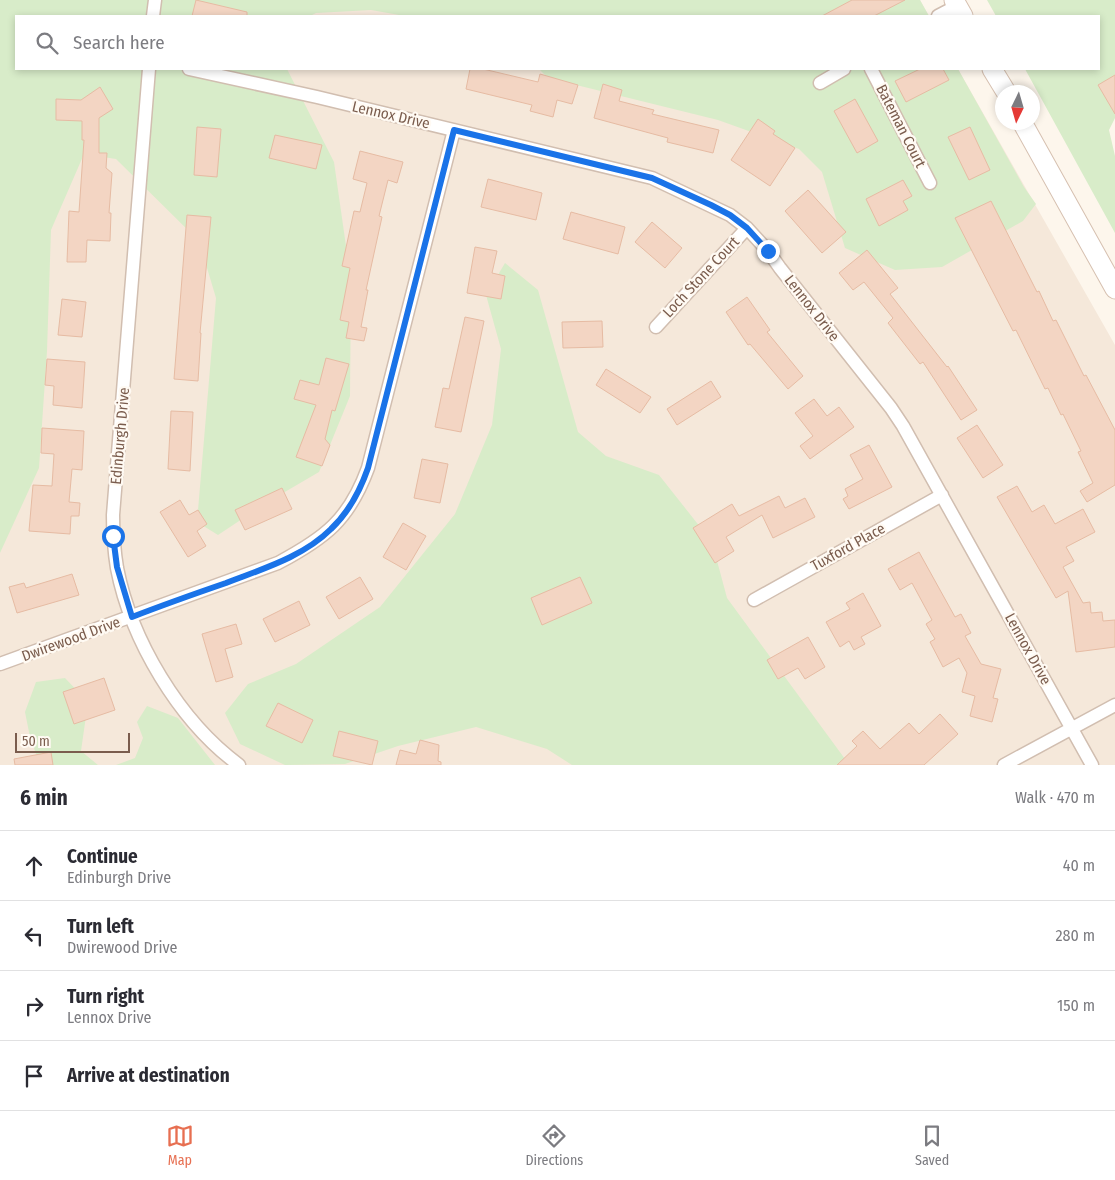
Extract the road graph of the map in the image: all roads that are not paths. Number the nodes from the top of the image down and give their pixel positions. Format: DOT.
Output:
graph roads {
  1 [pos="154,0"];
  2 [pos="958,7"];
  3 [pos="153,15"];
  4 [pos="940,15"];
  5 [pos="149,70"];
  6 [pos="193,70"];
  7 [pos="842,70"];
  8 [pos="872,70"];
  9 [pos="993,70"];
  10 [pos="820,83"];
  11 [pos="1002,85"];
  12 [pos="454,130"];
  13 [pos="1026,130"];
  14 [pos="930,183"];
  15 [pos="747,228"];
  16 [pos="1115,289"];
  17 [pos="656,327"];
  18 [pos="942,495"];
  19 [pos="754,600"];
  20 [pos="132,617"];
  21 [pos="0,664"];
  22 [pos="1115,705"];
  23 [pos="1072,728"];
  24 [pos="239,765"];
  25 [pos="1004,765"];
  26 [pos="1092,765"];
  1 -- 3 [label="street"];
  2 -- 4 [label="street"];
  5 -- 20 [label="street, Edinburgh Drive"];
  6 -- 12 [label="street, Lennox Drive"];
  7 -- 10 [label="street"];
  8 -- 14 [label="street, Bateman Court"];
  9 -- 11 [label="main road"];
  12 -- 15 [label="street, Lennox Drive"];
  12 -- 20 [label="street, Dwirewood Drive"];
  13 -- 16 [label="main road"];
  15 -- 17 [label="street, Loch Stone Court"];
  15 -- 18 [label="street, Lennox Drive"];
  18 -- 19 [label="street, Tuxford Place"];
  18 -- 23 [label="street, Lennox Drive"];
  20 -- 21 [label="street, Dwirewood Drive"];
  20 -- 24 [label="street, Edinburgh Drive"];
  22 -- 23 [label="street"];
  23 -- 25 [label="street"];
  23 -- 26 [label="street, Lennox Drive"];
}
